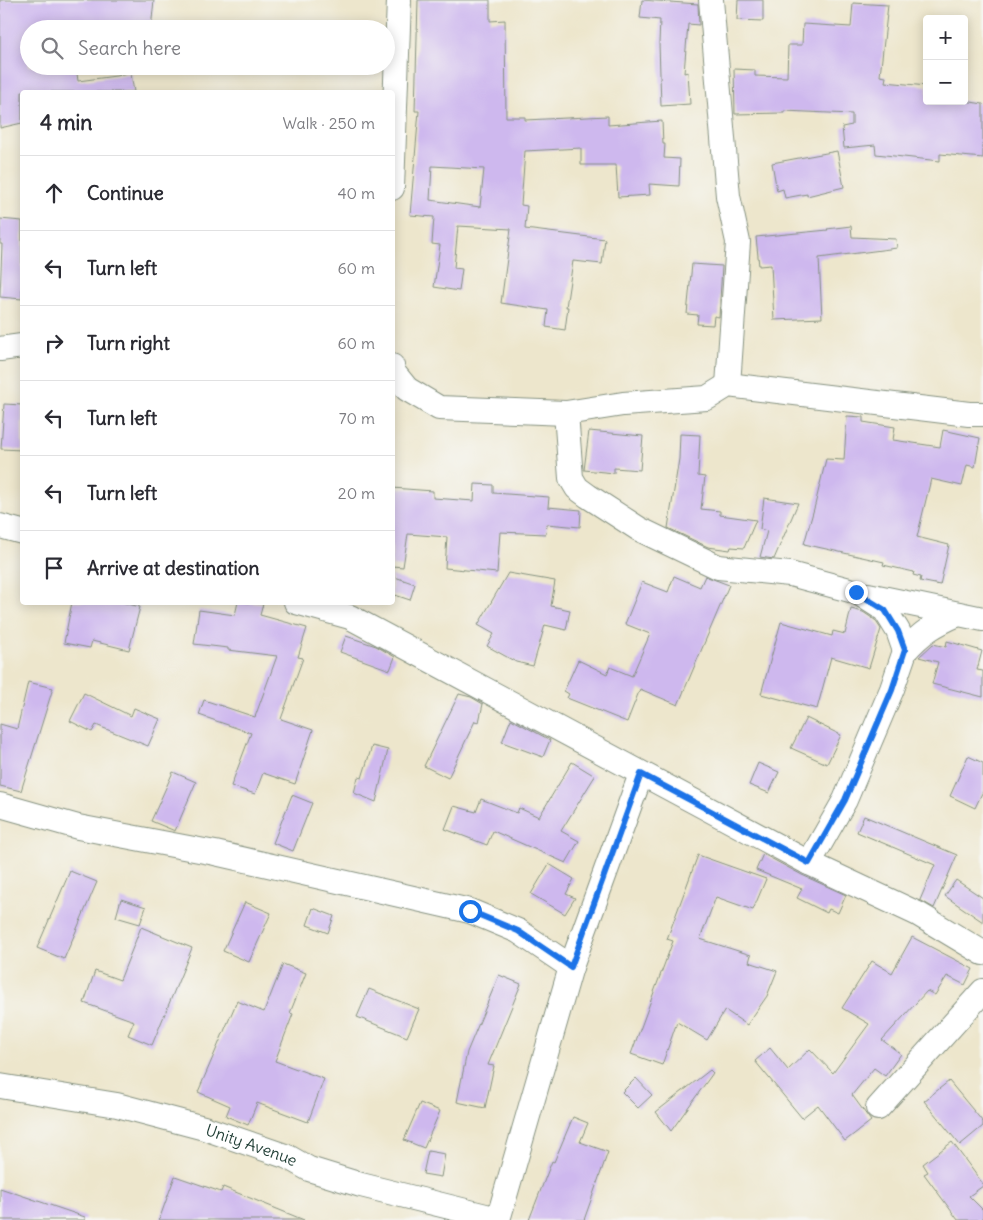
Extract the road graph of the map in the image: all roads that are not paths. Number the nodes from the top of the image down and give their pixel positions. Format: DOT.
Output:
graph roads {
  1 [pos="398,0"];
  2 [pos="711,0"];
  3 [pos="395,94"];
  4 [pos="20,346"];
  5 [pos="0,349"];
  6 [pos="395,374"];
  7 [pos="728,385"];
  8 [pos="566,413"];
  9 [pos="983,414"];
  10 [pos="0,526"];
  11 [pos="20,531"];
  12 [pos="856,592"];
  13 [pos="308,605"];
  14 [pos="958,614"];
  15 [pos="983,619"];
  16 [pos="905,650"];
  17 [pos="641,774"];
  18 [pos="0,805"];
  19 [pos="809,863"];
  20 [pos="983,953"];
  21 [pos="571,967"];
  22 [pos="983,991"];
  23 [pos="0,1086"];
  24 [pos="878,1108"];
  25 [pos="498,1219"];
  1 -- 3 [label="street"];
  2 -- 7 [label="street"];
  4 -- 5 [label="street"];
  6 -- 8 [label="street"];
  7 -- 8 [label="street"];
  7 -- 9 [label="street"];
  8 -- 12 [label="street"];
  10 -- 11 [label="street"];
  12 -- 14 [label="street"];
  12 -- 16 [label="street"];
  13 -- 17 [label="street"];
  14 -- 15 [label="street"];
  14 -- 16 [label="street"];
  16 -- 19 [label="street"];
  17 -- 19 [label="street"];
  17 -- 21 [label="street"];
  18 -- 21 [label="street"];
  19 -- 20 [label="street"];
  21 -- 25 [label="street"];
  22 -- 24 [label="street"];
  23 -- 25 [label="street, Unity Avenue"];
}
